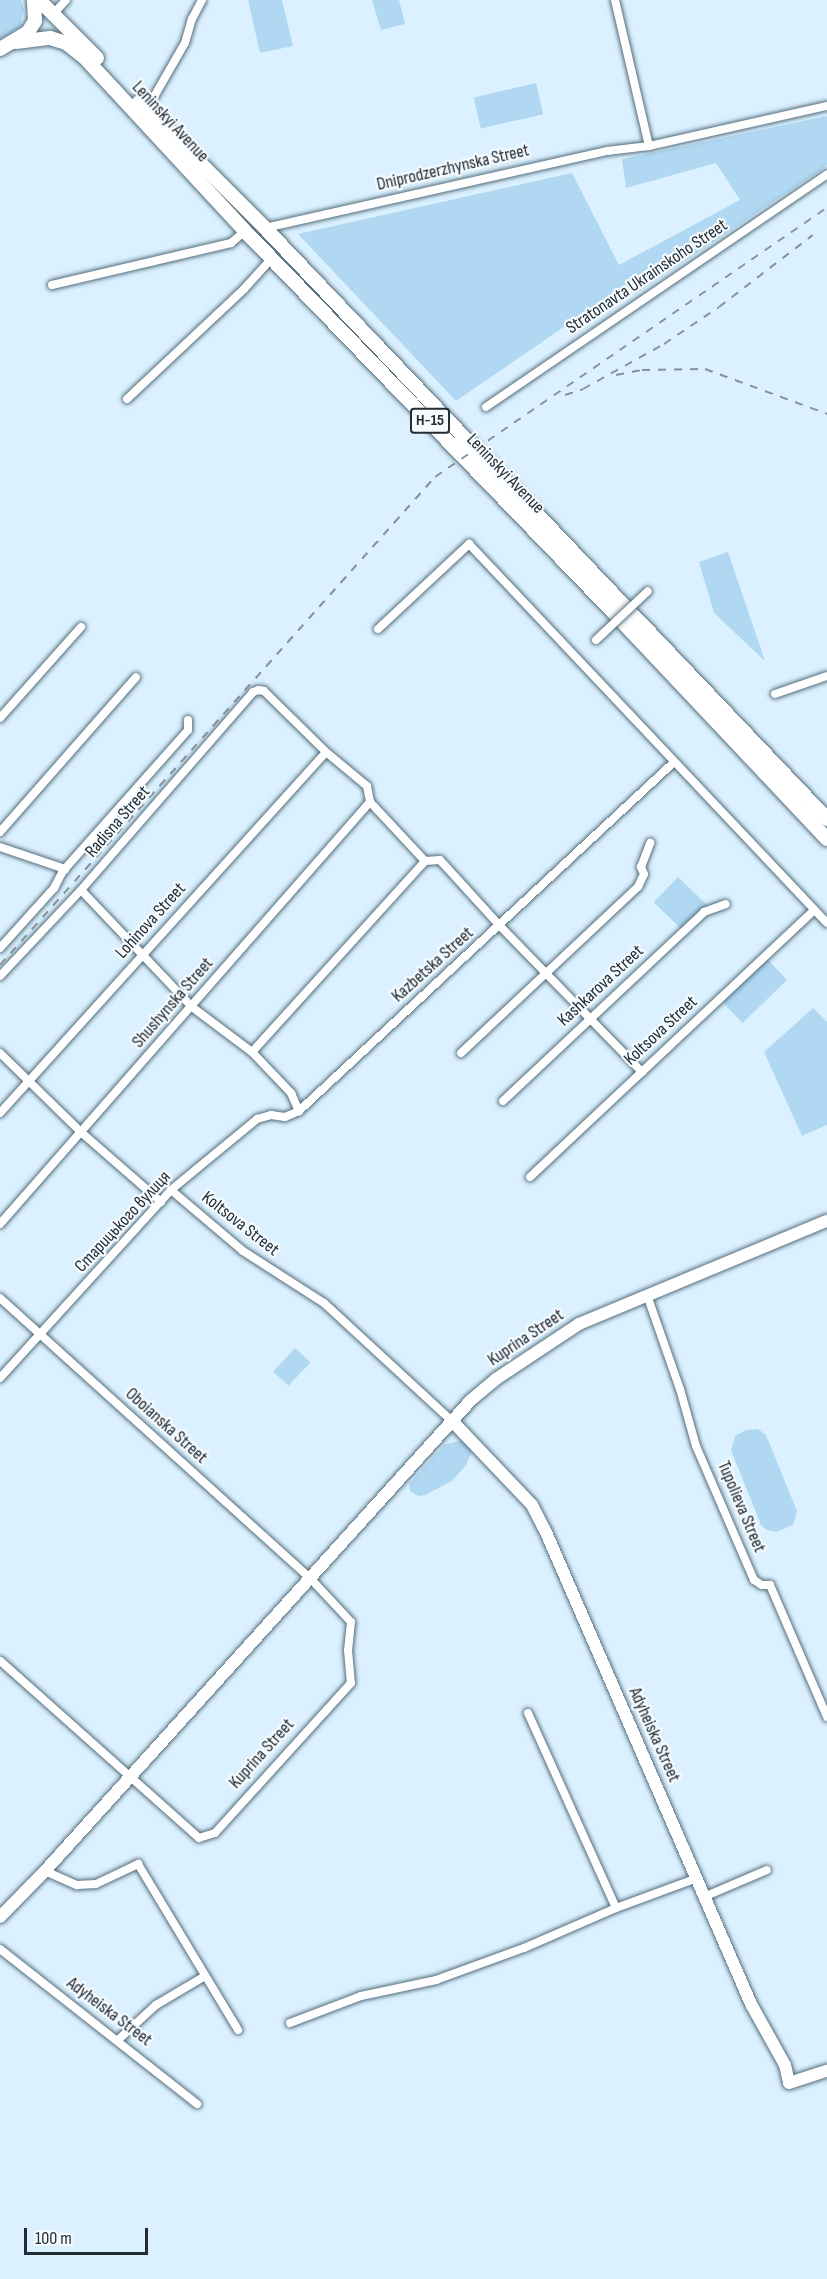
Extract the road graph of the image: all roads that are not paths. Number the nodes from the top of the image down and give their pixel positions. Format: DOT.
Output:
graph roads {
  1 [pos="34,0"];
  2 [pos="39,0"];
  3 [pos="66,0"];
  4 [pos="202,0"];
  5 [pos="615,0"];
  6 [pos="53,14"];
  7 [pos="16,42"];
  8 [pos="0,49"];
  9 [pos="827,106"];
  10 [pos="147,110"];
  11 [pos="649,146"];
  12 [pos="827,174"];
  13 [pos="267,230"];
  14 [pos="245,231"];
  15 [pos="257,243"];
  16 [pos="272,258"];
  17 [pos="52,285"];
  18 [pos="127,399"];
  19 [pos="486,406"];
  20 [pos="648,591"];
  21 [pos="81,627"];
  22 [pos="378,629"];
  23 [pos="596,640"];
  24 [pos="827,676"];
  25 [pos="136,677"];
  26 [pos="775,694"];
  27 [pos="0,718"];
  28 [pos="188,720"];
  29 [pos="326,752"];
  30 [pos="673,763"];
  31 [pos="370,802"];
  32 [pos="827,819"];
  33 [pos="0,832"];
  34 [pos="827,839"];
  35 [pos="650,843"];
  36 [pos="0,847"];
  37 [pos="425,861"];
  38 [pos="65,869"];
  39 [pos="81,890"];
  40 [pos="726,904"];
  41 [pos="814,910"];
  42 [pos="827,923"];
  43 [pos="500,926"];
  44 [pos="0,948"];
  45 [pos="143,955"];
  46 [pos="546,974"];
  47 [pos="0,976"];
  48 [pos="192,1006"];
  49 [pos="589,1020"];
  50 [pos="252,1052"];
  51 [pos="0,1053"];
  52 [pos="461,1053"];
  53 [pos="642,1072"];
  54 [pos="28,1081"];
  55 [pos="503,1101"];
  56 [pos="299,1111"];
  57 [pos="0,1113"];
  58 [pos="82,1133"];
  59 [pos="530,1177"];
  60 [pos="171,1190"];
  61 [pos="161,1202"];
  62 [pos="827,1221"];
  63 [pos="0,1224"];
  64 [pos="647,1295"];
  65 [pos="0,1298"];
  66 [pos="41,1336"];
  67 [pos="0,1378"];
  68 [pos="454,1423"];
  69 [pos="310,1578"];
  70 [pos="0,1661"];
  71 [pos="528,1713"];
  72 [pos="827,1717"];
  73 [pos="130,1778"];
  74 [pos="767,1870"];
  75 [pos="45,1872"];
  76 [pos="697,1878"];
  77 [pos="706,1896"];
  78 [pos="616,1908"];
  79 [pos="0,1917"];
  80 [pos="0,1949"];
  81 [pos="205,1976"];
  82 [pos="290,2023"];
  83 [pos="238,2030"];
  84 [pos="118,2040"];
  85 [pos="827,2071"];
  86 [pos="197,2104"];
  1 -- 7 [label="main road"];
  2 -- 6 [label="main road, Leninskyi Avenue / Н-15"];
  3 -- 6 [label="street"];
  4 -- 10 [label="street"];
  5 -- 11 [label="street"];
  6 -- 10 [label="main road, Leninskyi Avenue / Н-15"];
  7 -- 8 [label="main road, Н-15"];
  7 -- 14 [label="main road, Leninskyi Avenue / Н-15"];
  9 -- 11 [label="street, Dniprodzerzhynska Street"];
  10 -- 13 [label="main road, Leninskyi Avenue / Н-15"];
  11 -- 13 [label="street, Dniprodzerzhynska Street"];
  12 -- 19 [label="street, Stratonavta Ukrainskoho Street"];
  13 -- 15 [label="main road"];
  13 -- 32 [label="main road, Leninskyi Avenue / Н-15"];
  14 -- 15 [label="main road, Leninskyi Avenue / Н-15"];
  14 -- 17 [label="street"];
  15 -- 16 [label="main road, Leninskyi Avenue / Н-15"];
  16 -- 18 [label="street"];
  16 -- 34 [label="main road, Leninskyi Avenue / Н-15"];
  20 -- 23 [label="street, bridge"];
  21 -- 27 [label="street"];
  22 -- 30 [label="street"];
  24 -- 26 [label="street"];
  25 -- 33 [label="street"];
  28 -- 38 [label="street, Radisna Street"];
  29 -- 31 [label="street"];
  29 -- 39 [label="street, Radisna Street"];
  29 -- 45 [label="street, Lohinova Street"];
  30 -- 41 [label="street"];
  30 -- 43 [label="street, Kazbetska Street"];
  31 -- 37 [label="street"];
  31 -- 48 [label="street, Shushynska Street"];
  35 -- 46 [label="street"];
  36 -- 38 [label="street"];
  37 -- 43 [label="street"];
  37 -- 50 [label="street"];
  38 -- 44 [label="street, Radisna Street"];
  39 -- 45 [label="street"];
  39 -- 47 [label="street, Radisna Street"];
  40 -- 49 [label="street, Kashkarova Street"];
  41 -- 42 [label="street"];
  41 -- 53 [label="street, Koltsova Street"];
  43 -- 46 [label="street"];
  43 -- 56 [label="street, Kazbetska Street"];
  45 -- 48 [label="street"];
  45 -- 54 [label="street, Lohinova Street"];
  46 -- 49 [label="street"];
  46 -- 52 [label="street"];
  48 -- 50 [label="street"];
  48 -- 58 [label="street, Shushynska Street"];
  49 -- 53 [label="street"];
  49 -- 55 [label="street, Kashkarova Street"];
  50 -- 56 [label="street"];
  51 -- 54 [label="street"];
  53 -- 59 [label="street, Koltsova Street"];
  54 -- 57 [label="street, Lohinova Street"];
  54 -- 58 [label="street"];
  56 -- 60 [label="street, Старицького вулиця"];
  58 -- 61 [label="street"];
  58 -- 63 [label="street, Shushynska Street"];
  60 -- 61 [label="street, Старицького вулиця"];
  60 -- 68 [label="street, Koltsova Street"];
  61 -- 66 [label="street, Старицького вулиця"];
  62 -- 64 [label="main road, Kuprina Street"];
  64 -- 68 [label="main road, Kuprina Street"];
  64 -- 72 [label="street, Tupolieva Street"];
  65 -- 66 [label="street, Oboianska Street"];
  66 -- 67 [label="street, Старицького вулиця"];
  66 -- 69 [label="street, Oboianska Street"];
  68 -- 69 [label="main road, Kuprina Street"];
  68 -- 76 [label="main road, Adyheiska Street"];
  69 -- 73 [label="main road, Kuprina Street"];
  69 -- 73 [label="street, Kuprina Street"];
  70 -- 73 [label="street, Kuprina Street"];
  71 -- 78 [label="street"];
  73 -- 75 [label="main road, Kuprina Street"];
  74 -- 77 [label="street"];
  75 -- 79 [label="main road, Kuprina Street"];
  75 -- 81 [label="street"];
  76 -- 77 [label="main road, Adyheiska Street"];
  76 -- 78 [label="street"];
  77 -- 85 [label="main road, Adyheiska Street"];
  78 -- 82 [label="street"];
  80 -- 84 [label="street, Adyheiska Street"];
  81 -- 83 [label="street"];
  81 -- 84 [label="street"];
  84 -- 86 [label="street, Adyheiska Street"];
}
